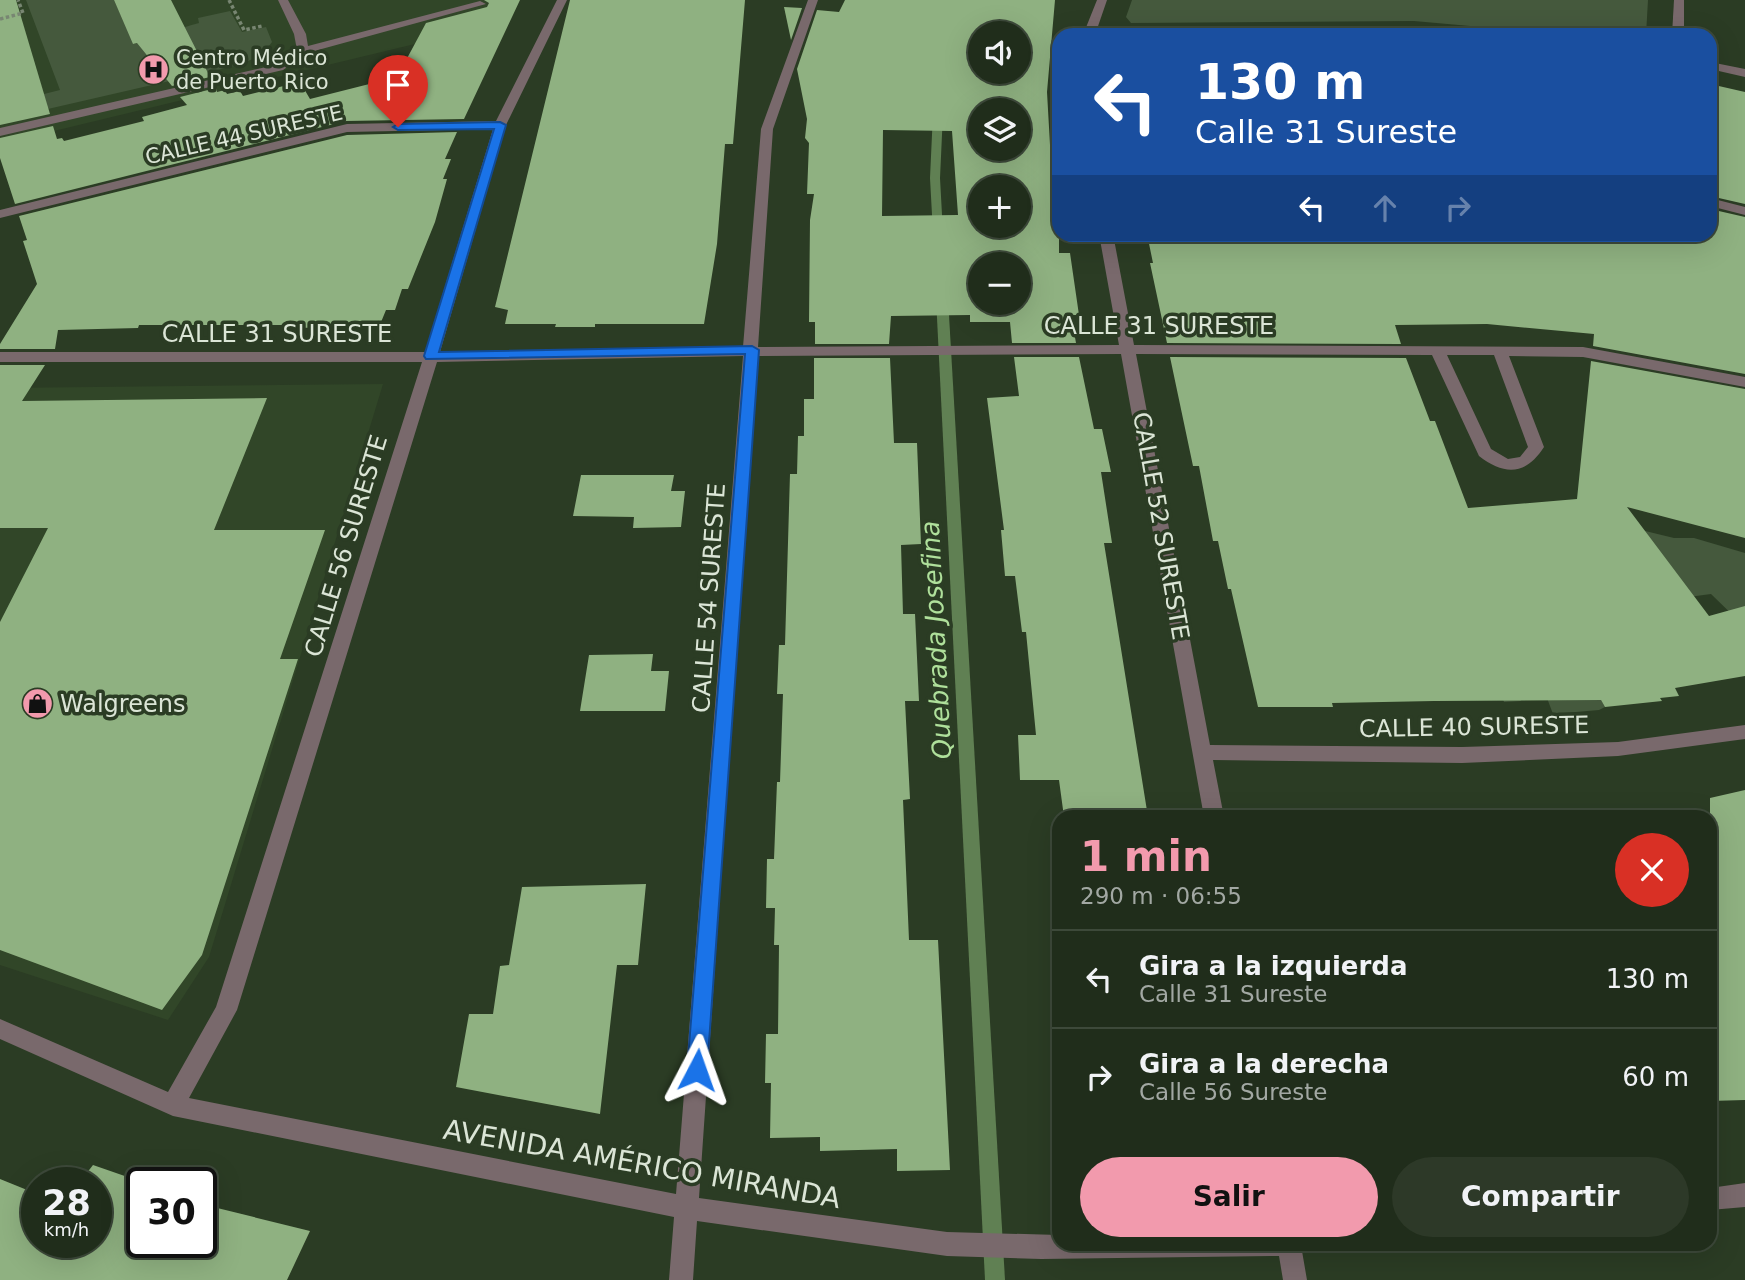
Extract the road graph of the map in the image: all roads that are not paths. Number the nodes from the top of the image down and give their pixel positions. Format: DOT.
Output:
graph roads {
  1 [pos="283,0"];
  2 [pos="562,0"];
  3 [pos="813,0"];
  4 [pos="1102,0"];
  5 [pos="1679,0"];
  6 [pos="480,4"];
  7 [pos="1092,28"];
  8 [pos="1678,28"];
  9 [pos="303,51"];
  10 [pos="1717,67"];
  11 [pos="1745,73"];
  12 [pos="500,125"];
  13 [pos="0,132"];
  14 [pos="1717,204"];
  15 [pos="1745,211"];
  16 [pos="0,214"];
  17 [pos="1108,242"];
  18 [pos="1129,349"];
  19 [pos="752,350"];
  20 [pos="1437,350"];
  21 [pos="1500,351"];
  22 [pos="431,356"];
  23 [pos="0,357"];
  24 [pos="1745,382"];
  25 [pos="1745,732"];
  26 [pos="1203,752"];
  27 [pos="1213,810"];
  28 [pos="0,1029"];
  29 [pos="173,1105"];
  30 [pos="1745,1195"];
  31 [pos="1717,1198"];
  32 [pos="687,1208"];
  33 [pos="1052,1247"];
  34 [pos="1291,1251"];
  35 [pos="681,1280"];
  36 [pos="1296,1280"];
  1 -- 9 [label="street"];
  2 -- 12 [label="street, CALLE 56 SURESTE"];
  3 -- 19 [label="street, CALLE 54 SURESTE"];
  4 -- 7 [label="street"];
  5 -- 8 [label="street"];
  6 -- 9 [label="street"];
  9 -- 13 [label="street"];
  10 -- 11 [label="street"];
  12 -- 16 [label="street, CALLE 44 SURESTE"];
  12 -- 22 [label="street, CALLE 56 SURESTE"];
  14 -- 15 [label="street"];
  17 -- 18 [label="street, CALLE 52 SURESTE"];
  18 -- 19 [label="street, CALLE 31 SURESTE"];
  18 -- 20 [label="street, CALLE 31 SURESTE"];
  18 -- 26 [label="street, CALLE 52 SURESTE"];
  19 -- 22 [label="street, CALLE 31 SURESTE"];
  19 -- 32 [label="street, CALLE 54 SURESTE"];
  20 -- 21 [label="street, CALLE 31 SURESTE"];
  20 -- 21 [label="street"];
  21 -- 24 [label="street, CALLE 31 SURESTE"];
  22 -- 23 [label="street, CALLE 31 SURESTE"];
  22 -- 29 [label="street, CALLE 56 SURESTE"];
  25 -- 26 [label="street, CALLE 40 SURESTE"];
  26 -- 27 [label="street, CALLE 52 SURESTE"];
  28 -- 29 [label="street, AVENIDA AMÉRICO MIRANDA"];
  29 -- 32 [label="street, AVENIDA AMÉRICO MIRANDA"];
  30 -- 31 [label="street"];
  32 -- 33 [label="street, AVENIDA AMÉRICO MIRANDA"];
  32 -- 35 [label="street, CALLE 54 SURESTE"];
  34 -- 36 [label="street"];
}
